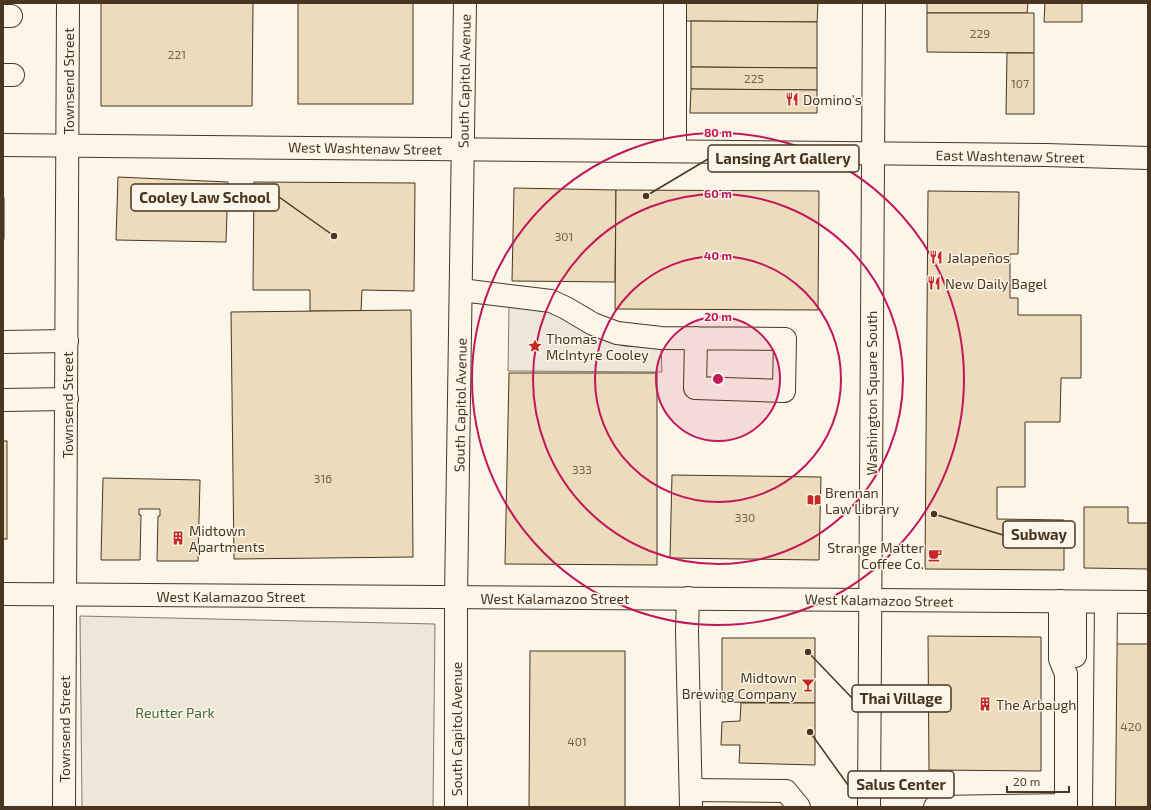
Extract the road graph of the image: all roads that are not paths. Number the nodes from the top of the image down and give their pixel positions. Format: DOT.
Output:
graph roads {
  1 [pos="68,3"];
  2 [pos="466,3"];
  3 [pos="675,3"];
  4 [pos="874,3"];
  5 [pos="3,145"];
  6 [pos="68,146"];
  7 [pos="463,149"];
  8 [pos="676,151"];
  9 [pos="872,154"];
  10 [pos="1148,158"];
  11 [pos="461,290"];
  12 [pos="696,338"];
  13 [pos="67,341"];
  14 [pos="3,342"];
  15 [pos="3,400"];
  16 [pos="67,400"];
  17 [pos="3,594"];
  18 [pos="65,595"];
  19 [pos="456,597"];
  20 [pos="688,598"];
  21 [pos="870,599"];
  22 [pos="1068,602"];
  23 [pos="1106,602"];
  24 [pos="1148,602"];
  25 [pos="691,798"];
  26 [pos="64,807"];
  27 [pos="456,807"];
  28 [pos="799,807"];
  29 [pos="869,807"];
  30 [pos="935,807"];
  31 [pos="1104,807"];
  1 -- 6 [label="street, Townsend Street"];
  2 -- 7 [label="street, South Capitol Avenue"];
  3 -- 8 [label="street"];
  4 -- 9 [label="street, Washington Square South"];
  5 -- 6 [label="street, West Washtenaw Street"];
  6 -- 7 [label="street, West Washtenaw Street"];
  6 -- 13 [label="street, Townsend Street"];
  7 -- 8 [label="street, West Washtenaw Street"];
  7 -- 11 [label="street, South Capitol Avenue"];
  8 -- 9 [label="street, West Washtenaw Street"];
  9 -- 10 [label="street, East Washtenaw Street"];
  9 -- 21 [label="street, Washington Square South"];
  11 -- 12 [label="street"];
  11 -- 19 [label="street, South Capitol Avenue"];
  12 -- 12 [label="street"];
  13 -- 14 [label="street"];
  13 -- 16 [label="street, Townsend Street"];
  15 -- 16 [label="street"];
  16 -- 18 [label="street, Townsend Street"];
  17 -- 18 [label="street, West Kalamazoo Street"];
  18 -- 19 [label="street, West Kalamazoo Street"];
  18 -- 26 [label="street, Townsend Street"];
  19 -- 20 [label="street, West Kalamazoo Street"];
  19 -- 27 [label="street, South Capitol Avenue"];
  20 -- 21 [label="street, West Kalamazoo Street"];
  20 -- 25 [label="street"];
  21 -- 22 [label="street, West Kalamazoo Street"];
  21 -- 29 [label="street, Washington Square South"];
  22 -- 23 [label="street, West Kalamazoo Street"];
  22 -- 30 [label="street"];
  23 -- 24 [label="street, West Kalamazoo Street"];
  23 -- 31 [label="street"];
  25 -- 28 [label="street"];
}
